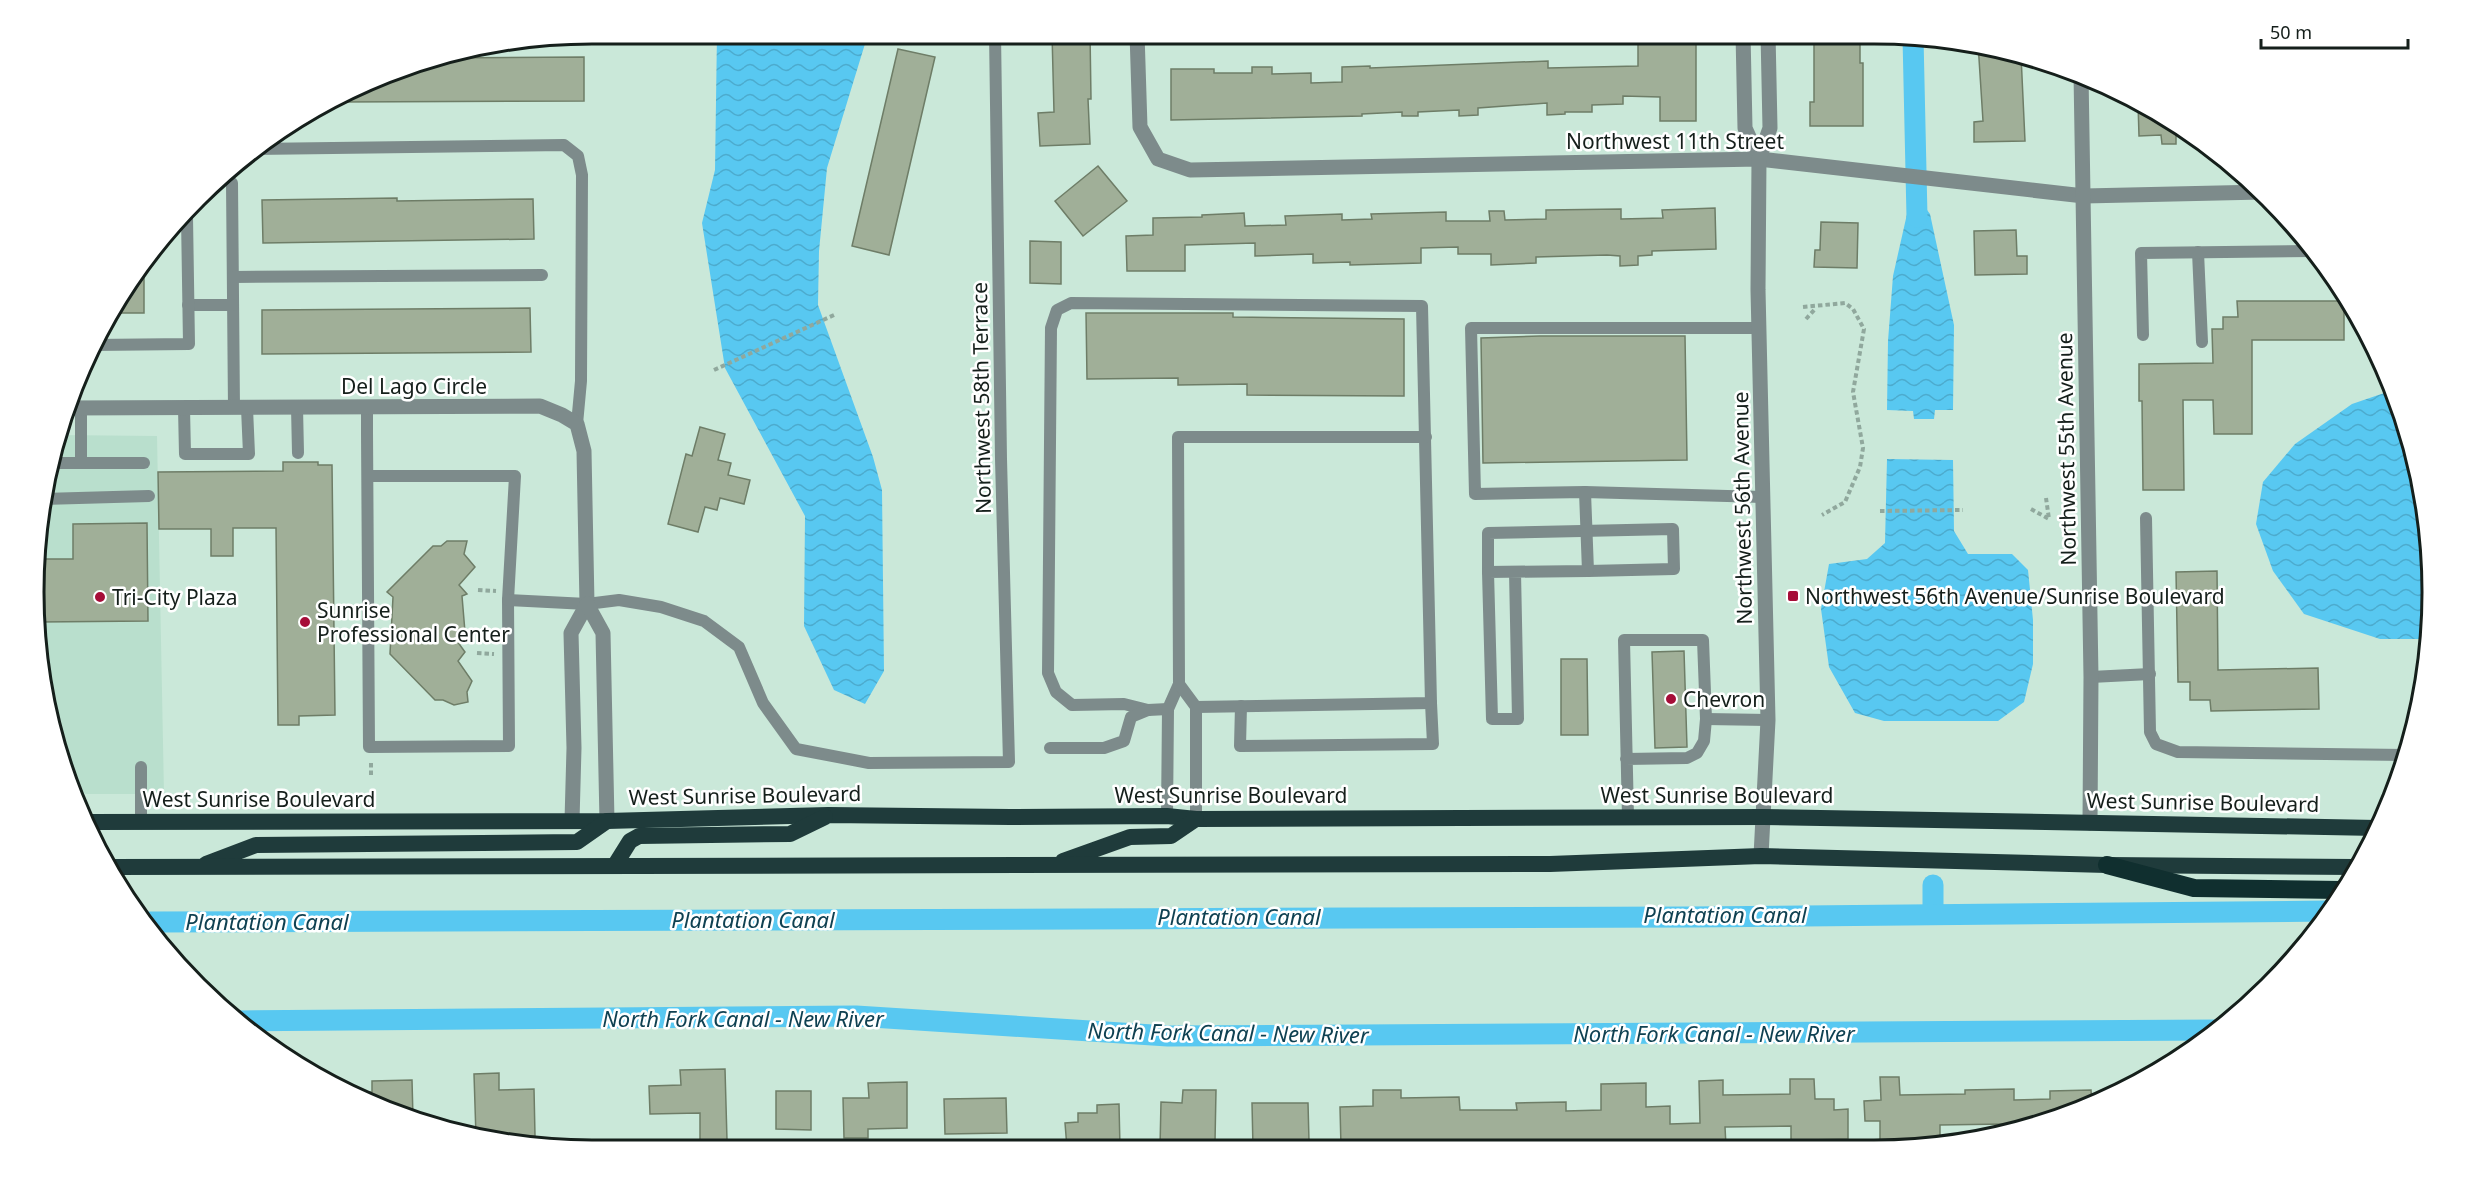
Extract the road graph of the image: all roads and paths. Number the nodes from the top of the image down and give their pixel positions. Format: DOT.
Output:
graph roads {
  1 [pos="995,44"];
  2 [pos="1137,44"];
  3 [pos="1743,44"];
  4 [pos="1768,44"];
  5 [pos="2081,84"];
  6 [pos="269,149"];
  7 [pos="1759,159"];
  8 [pos="232,183"];
  9 [pos="2249,192"];
  10 [pos="2084,196"];
  11 [pos="187,222"];
  12 [pos="2303,251"];
  13 [pos="2198,252"];
  14 [pos="542,274"];
  15 [pos="233,277"];
  16 [pos="233,304"];
  17 [pos="188,305"];
  18 [pos="1803,308"];
  19 [pos="1817,308"];
  20 [pos="834,315"];
  21 [pos="1806,319"];
  22 [pos="1759,328"];
  23 [pos="2143,335"];
  24 [pos="2202,342"];
  25 [pos="102,345"];
  26 [pos="714,370"];
  27 [pos="297,407"];
  28 [pos="367,407"];
  29 [pos="76,408"];
  30 [pos="184,408"];
  31 [pos="241,408"];
  32 [pos="74,411"];
  33 [pos="577,424"];
  34 [pos="1425,437"];
  35 [pos="298,453"];
  36 [pos="81,463"];
  37 [pos="144,463"];
  38 [pos="59,464"];
  39 [pos="368,476"];
  40 [pos="1585,492"];
  41 [pos="148,496"];
  42 [pos="1763,497"];
  43 [pos="2046,498"];
  44 [pos="52,499"];
  45 [pos="2031,509"];
  46 [pos="1963,510"];
  47 [pos="1880,512"];
  48 [pos="1822,515"];
  49 [pos="2146,518"];
  50 [pos="1586,530"];
  51 [pos="1588,571"];
  52 [pos="1488,572"];
  53 [pos="1515,572"];
  54 [pos="478,590"];
  55 [pos="503,596"];
  56 [pos="586,604"];
  57 [pos="477,653"];
  58 [pos="497,654"];
  59 [pos="2150,674"];
  60 [pos="2091,677"];
  61 [pos="1179,684"];
  62 [pos="1431,703"];
  63 [pos="1241,706"];
  64 [pos="1196,707"];
  65 [pos="1168,709"];
  66 [pos="1148,710"];
  67 [pos="1706,719"];
  68 [pos="1768,720"];
  69 [pos="1050,748"];
  70 [pos="370,752"];
  71 [pos="2396,755"];
  72 [pos="1626,759"];
  73 [pos="141,767"];
  74 [pos="371,775"];
  75 [pos="828,815"];
  76 [pos="1167,816"];
  77 [pos="1764,817"];
  78 [pos="1628,818"];
  79 [pos="1196,819"];
  80 [pos="141,821"];
  81 [pos="572,821"];
  82 [pos="607,821"];
  83 [pos="94,822"];
  84 [pos="2090,823"];
  85 [pos="2368,828"];
  86 [pos="1761,856"];
  87 [pos="615,865"];
  88 [pos="2107,865"];
  89 [pos="1051,866"];
  90 [pos="118,867"];
  91 [pos="197,867"];
  92 [pos="2347,867"];
  93 [pos="2333,890"];
  1 -- 56 [label="lane, Northwest 58th Terrace"];
  2 -- 7 [label="street, Northwest 11th Street"];
  3 -- 7 [label="street, Northwest 56th Avenue"];
  4 -- 7 [label="street, Northwest 56th Avenue"];
  5 -- 10 [label="street, Northwest 55th Avenue"];
  6 -- 33 [label="lane"];
  7 -- 10 [label="street, Northwest 11th Street"];
  7 -- 22 [label="street, Northwest 56th Avenue"];
  8 -- 15 [label="lane"];
  9 -- 10 [label="street, Northwest 11th Street"];
  10 -- 60 [label="street, Northwest 55th Avenue"];
  11 -- 17 [label="lane"];
  12 -- 13 [label="lane"];
  13 -- 23 [label="lane"];
  13 -- 24 [label="lane"];
  14 -- 15 [label="lane"];
  15 -- 16 [label="lane"];
  16 -- 17 [label="lane"];
  16 -- 31 [label="lane"];
  17 -- 25 [label="lane"];
  18 -- 19 [label="path"];
  19 -- 21 [label="path"];
  19 -- 48 [label="path"];
  20 -- 26 [label="path"];
  22 -- 40 [label="lane"];
  22 -- 42 [label="street, Northwest 56th Avenue"];
  27 -- 28 [label="street, Del Lago Circle"];
  27 -- 31 [label="street, Del Lago Circle"];
  27 -- 35 [label="lane"];
  28 -- 33 [label="street, Del Lago Circle"];
  28 -- 39 [label="lane"];
  29 -- 30 [label="street, Del Lago Circle"];
  30 -- 31 [label="street, Del Lago Circle"];
  30 -- 31 [label="lane"];
  32 -- 36 [label="lane"];
  33 -- 56 [label="street"];
  34 -- 61 [label="lane"];
  34 -- 62 [label="lane"];
  34 -- 66 [label="lane"];
  36 -- 37 [label="lane"];
  36 -- 38 [label="lane"];
  39 -- 55 [label="lane"];
  39 -- 70 [label="lane"];
  40 -- 42 [label="lane"];
  40 -- 50 [label="lane"];
  41 -- 44 [label="lane"];
  42 -- 68 [label="street, Northwest 56th Avenue"];
  43 -- 45 [label="path"];
  46 -- 47 [label="path"];
  49 -- 59 [label="lane"];
  50 -- 51 [label="lane"];
  50 -- 51 [label="lane"];
  50 -- 52 [label="lane"];
  51 -- 53 [label="lane"];
  52 -- 53 [label="lane"];
  52 -- 53 [label="lane"];
  54 -- 55 [label="path"];
  55 -- 56 [label="lane"];
  55 -- 70 [label="lane"];
  56 -- 81 [label="street"];
  56 -- 82 [label="street"];
  57 -- 58 [label="path"];
  59 -- 60 [label="lane"];
  59 -- 71 [label="lane"];
  60 -- 84 [label="street, Northwest 55th Avenue"];
  61 -- 64 [label="lane"];
  61 -- 65 [label="lane"];
  62 -- 63 [label="lane"];
  62 -- 63 [label="lane"];
  63 -- 64 [label="lane"];
  64 -- 79 [label="lane"];
  65 -- 66 [label="lane"];
  65 -- 76 [label="lane"];
  66 -- 69 [label="lane"];
  67 -- 68 [label="lane"];
  67 -- 72 [label="lane"];
  67 -- 72 [label="lane"];
  68 -- 77 [label="street, Northwest 56th Avenue"];
  70 -- 74 [label="path"];
  72 -- 78 [label="lane"];
  73 -- 80 [label="lane"];
  75 -- 76 [label="highway, West Sunrise Boulevard"];
  75 -- 82 [label="highway, West Sunrise Boulevard"];
  75 -- 87 [label="highway"];
  76 -- 79 [label="highway, West Sunrise Boulevard"];
  77 -- 78 [label="highway, West Sunrise Boulevard"];
  77 -- 84 [label="highway, West Sunrise Boulevard"];
  77 -- 86 [label="street, Northwest 56th Avenue"];
  78 -- 79 [label="highway, West Sunrise Boulevard"];
  79 -- 89 [label="highway"];
  80 -- 81 [label="highway, West Sunrise Boulevard"];
  80 -- 83 [label="highway, West Sunrise Boulevard"];
  81 -- 82 [label="highway, West Sunrise Boulevard"];
  82 -- 91 [label="highway"];
  84 -- 85 [label="highway, West Sunrise Boulevard"];
  86 -- 88 [label="highway"];
  86 -- 89 [label="highway"];
  87 -- 89 [label="highway"];
  87 -- 91 [label="highway"];
  88 -- 92 [label="highway"];
  88 -- 93 [label="highway"];
  90 -- 91 [label="highway"];
}
